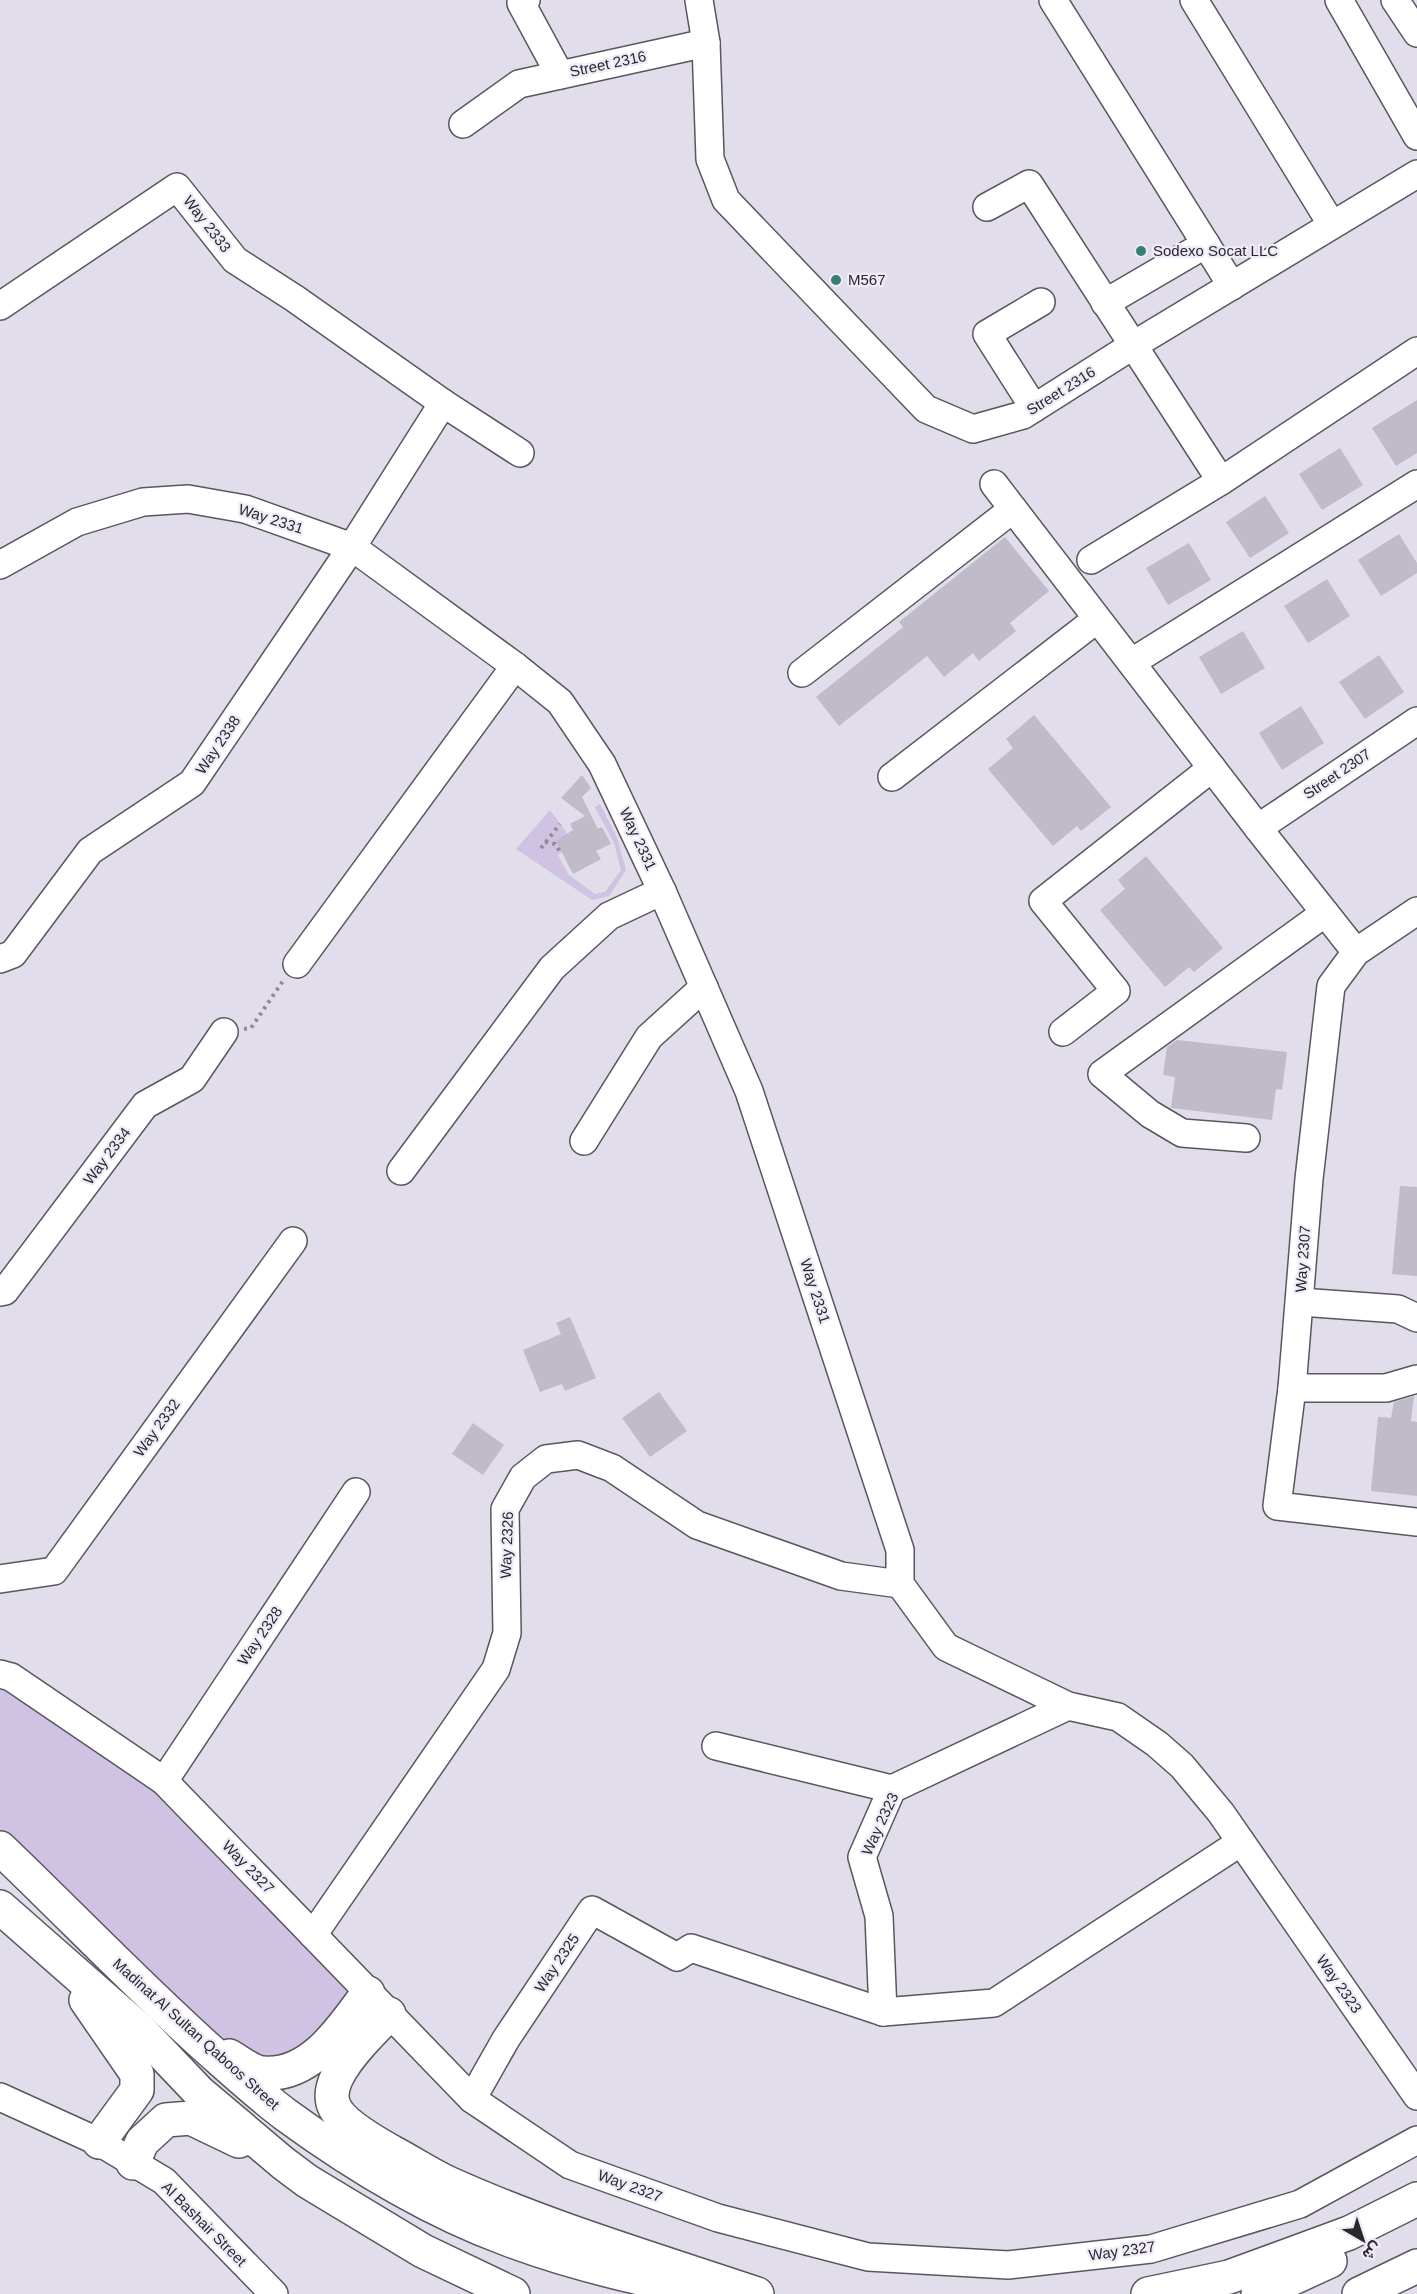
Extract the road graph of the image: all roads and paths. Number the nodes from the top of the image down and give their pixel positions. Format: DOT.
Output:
graph roads {
  1 [pos="526,0"];
  2 [pos="699,0"];
  3 [pos="1053,0"];
  4 [pos="1194,0"];
  5 [pos="1339,0"];
  6 [pos="1395,0"];
  7 [pos="1417,33"];
  8 [pos="705,43"];
  9 [pos="560,75"];
  10 [pos="463,124"];
  11 [pos="1417,136"];
  12 [pos="1416,177"];
  13 [pos="987,207"];
  14 [pos="1332,225"];
  15 [pos="1206,244"];
  16 [pos="1232,285"];
  17 [pos="1041,302"];
  18 [pos="1105,303"];
  19 [pos="0,306"];
  20 [pos="1132,346"];
  21 [pos="1417,351"];
  22 [pos="443,403"];
  23 [pos="1034,408"];
  24 [pos="520,453"];
  25 [pos="1221,481"];
  26 [pos="994,484"];
  27 [pos="1417,484"];
  28 [pos="1013,509"];
  29 [pos="352,547"];
  30 [pos="2,559"];
  31 [pos="1091,560"];
  32 [pos="1097,619"];
  33 [pos="1132,662"];
  34 [pos="515,666"];
  35 [pos="802,673"];
  36 [pos="1417,721"];
  37 [pos="1212,768"];
  38 [pos="892,777"];
  39 [pos="560,824"];
  40 [pos="1258,828"];
  41 [pos="545,842"];
  42 [pos="541,848"];
  43 [pos="561,854"];
  44 [pos="662,891"];
  45 [pos="1417,911"];
  46 [pos="1325,913"];
  47 [pos="1356,952"];
  48 [pos="0,959"];
  49 [pos="297,964"];
  50 [pos="704,987"];
  51 [pos="224,1032"];
  52 [pos="1063,1032"];
  53 [pos="1246,1138"];
  54 [pos="584,1142"];
  55 [pos="401,1171"];
  56 [pos="293,1241"];
  57 [pos="0,1292"];
  58 [pos="1300,1302"];
  59 [pos="1417,1318"];
  60 [pos="1417,1379"];
  61 [pos="1292,1388"];
  62 [pos="356,1492"];
  63 [pos="1417,1522"];
  64 [pos="0,1579"];
  65 [pos="900,1584"];
  66 [pos="0,1674"];
  67 [pos="1068,1706"];
  68 [pos="716,1746"];
  69 [pos="164,1780"];
  70 [pos="892,1789"];
  71 [pos="1241,1842"];
  72 [pos="0,1848"];
  73 [pos="0,1908"];
  74 [pos="314,1935"];
  75 [pos="56,1957"];
  76 [pos="379,2003"];
  77 [pos="883,2012"];
  78 [pos="187,2030"];
  79 [pos="1417,2096"];
  80 [pos="0,2097"];
  81 [pos="472,2099"];
  82 [pos="1417,2140"];
  83 [pos="99,2142"];
  84 [pos="133,2163"];
  85 [pos="283,2163"];
  86 [pos="406,2192"];
  87 [pos="1417,2199"];
  88 [pos="1417,2215"];
  89 [pos="1417,2266"];
  90 [pos="1365,2292"];
  91 [pos="274,2294"];
  92 [pos="513,2294"];
  93 [pos="625,2294"];
  94 [pos="718,2294"];
  95 [pos="757,2294"];
  96 [pos="1148,2294"];
  97 [pos="1258,2294"];
  1 -- 9 [label="street, Street 2316"];
  2 -- 8 [label="street, Street 2316"];
  3 -- 15 [label="street"];
  4 -- 14 [label="street"];
  5 -- 11 [label="street"];
  6 -- 7 [label="street"];
  8 -- 9 [label="street, Street 2316"];
  8 -- 23 [label="street, Street 2316"];
  9 -- 10 [label="street"];
  12 -- 14 [label="street, Street 2316"];
  13 -- 18 [label="street"];
  14 -- 16 [label="street, Street 2316"];
  15 -- 16 [label="street"];
  15 -- 18 [label="street"];
  16 -- 20 [label="street, Street 2316"];
  17 -- 23 [label="street"];
  18 -- 20 [label="street"];
  19 -- 22 [label="street, Way 2333"];
  20 -- 23 [label="street, Street 2316"];
  20 -- 25 [label="street"];
  21 -- 25 [label="street"];
  22 -- 24 [label="street, Way 2333"];
  22 -- 29 [label="street"];
  25 -- 31 [label="street"];
  26 -- 28 [label="street"];
  27 -- 33 [label="street"];
  28 -- 32 [label="street"];
  28 -- 35 [label="street"];
  29 -- 30 [label="street, Way 2331"];
  29 -- 34 [label="street, Way 2331"];
  29 -- 48 [label="street, Way 2338"];
  32 -- 33 [label="street"];
  32 -- 38 [label="street"];
  33 -- 37 [label="street"];
  34 -- 44 [label="street, Way 2331"];
  34 -- 49 [label="street"];
  36 -- 40 [label="street, Street 2307"];
  37 -- 40 [label="street"];
  37 -- 52 [label="street"];
  39 -- 41 [label="path"];
  40 -- 46 [label="street"];
  41 -- 42 [label="path"];
  41 -- 43 [label="path"];
  44 -- 50 [label="street, Way 2331"];
  44 -- 55 [label="street"];
  45 -- 47 [label="street, Way 2307"];
  46 -- 47 [label="street"];
  46 -- 53 [label="street"];
  47 -- 58 [label="street, Way 2307"];
  49 -- 51 [label="path"];
  50 -- 54 [label="street"];
  50 -- 65 [label="street, Way 2331"];
  51 -- 57 [label="street, Way 2334"];
  56 -- 64 [label="street, Way 2332"];
  58 -- 59 [label="street"];
  58 -- 61 [label="street, Way 2307"];
  60 -- 61 [label="street"];
  61 -- 63 [label="street, Way 2307"];
  62 -- 69 [label="street, Way 2328"];
  65 -- 67 [label="street, Way 2323"];
  65 -- 74 [label="street, Way 2326"];
  66 -- 69 [label="street, Way 2327"];
  67 -- 70 [label="street, Way 2323"];
  67 -- 71 [label="street, Way 2323"];
  68 -- 70 [label="street"];
  69 -- 74 [label="street, Way 2327"];
  70 -- 77 [label="street, Way 2323"];
  71 -- 77 [label="street"];
  71 -- 79 [label="street, Way 2323"];
  72 -- 78 [label="main road, Madinat Al Sultan Qaboos Street"];
  73 -- 75 [label="main road"];
  74 -- 76 [label="street, Way 2327"];
  75 -- 83 [label="main road"];
  75 -- 85 [label="main road"];
  76 -- 78 [label="main road"];
  76 -- 81 [label="street, Way 2327"];
  76 -- 95 [label="main road"];
  77 -- 81 [label="street, Way 2325"];
  78 -- 86 [label="main road, Madinat Al Sultan Qaboos Street"];
  80 -- 83 [label="street, Al Bashair Street"];
  81 -- 82 [label="street, Way 2327"];
  83 -- 84 [label="street, Al Bashair Street"];
  84 -- 85 [label="main road"];
  84 -- 91 [label="street, Al Bashair Street"];
  85 -- 92 [label="main road"];
  86 -- 93 [label="main road"];
  86 -- 94 [label="main road, Madinat Al Sultan Qaboos Street"];
  87 -- 96 [label="main road"];
  88 -- 97 [label="main road"];
  89 -- 90 [label="main road"];
}
